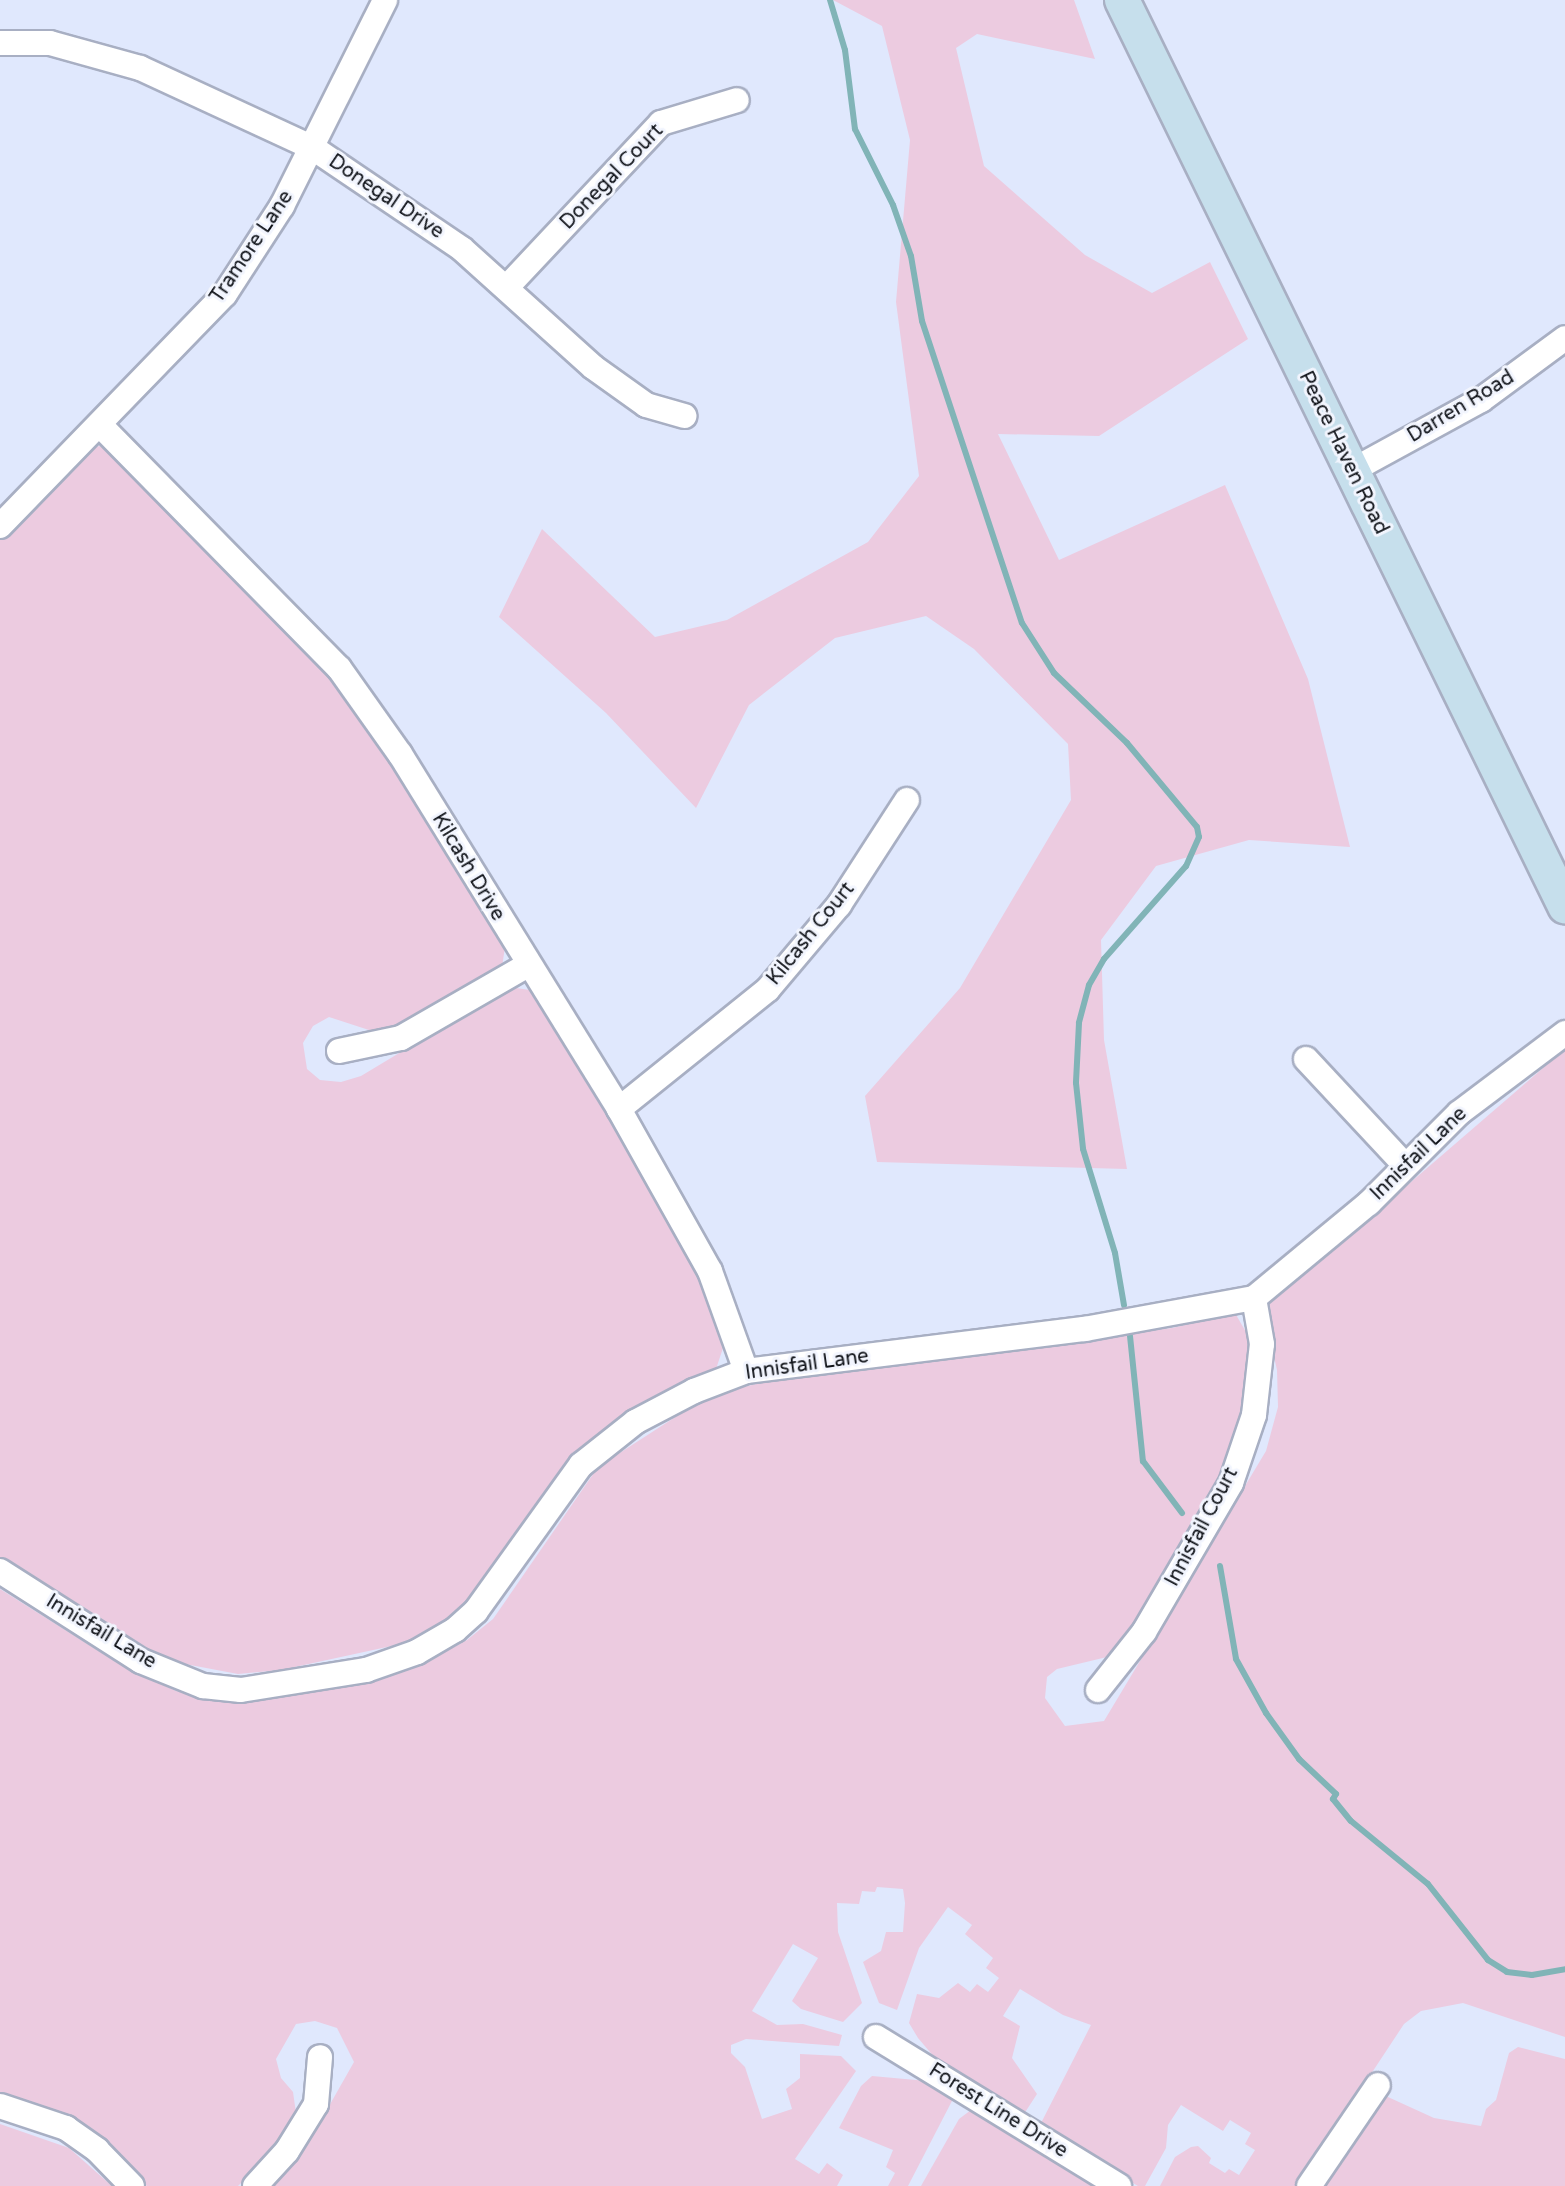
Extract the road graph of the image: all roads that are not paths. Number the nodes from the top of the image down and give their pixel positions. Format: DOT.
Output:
graph roads {
  1 [pos="385,0"];
  2 [pos="1122,0"];
  3 [pos="0,43"];
  4 [pos="737,100"];
  5 [pos="313,148"];
  6 [pos="507,287"];
  7 [pos="1565,338"];
  8 [pos="684,416"];
  9 [pos="100,425"];
  10 [pos="1353,470"];
  11 [pos="0,526"];
  12 [pos="907,800"];
  13 [pos="1565,906"];
  14 [pos="528,965"];
  15 [pos="1565,1033"];
  16 [pos="339,1051"];
  17 [pos="1306,1059"];
  18 [pos="619,1109"];
  19 [pos="1405,1165"];
  20 [pos="1254,1298"];
  21 [pos="746,1371"];
  22 [pos="0,1571"];
  23 [pos="1098,1690"];
  24 [pos="876,2037"];
  25 [pos="320,2057"];
  26 [pos="1378,2085"];
  27 [pos="0,2106"];
  28 [pos="132,2186"];
  29 [pos="255,2186"];
  30 [pos="1119,2186"];
  31 [pos="1309,2186"];
  1 -- 5 [label="street, Tramore Lane"];
  2 -- 10 [label="main road, Peace Haven Road"];
  3 -- 5 [label="street, Donegal Drive"];
  4 -- 6 [label="street, Donegal Court"];
  5 -- 6 [label="street, Donegal Drive"];
  5 -- 9 [label="street, Tramore Lane"];
  6 -- 8 [label="street, Donegal Drive"];
  7 -- 10 [label="street, Darren Road"];
  9 -- 11 [label="street, Tramore Lane"];
  9 -- 14 [label="street, Kilcash Drive"];
  10 -- 13 [label="main road, Peace Haven Road"];
  12 -- 18 [label="street, Kilcash Court"];
  14 -- 16 [label="street"];
  14 -- 18 [label="street, Kilcash Drive"];
  15 -- 19 [label="street, Innisfail Lane"];
  17 -- 19 [label="street"];
  18 -- 21 [label="street, Kilcash Drive"];
  19 -- 20 [label="street, Innisfail Lane"];
  20 -- 21 [label="street, Innisfail Lane"];
  20 -- 23 [label="street, Innisfail Court"];
  21 -- 22 [label="street, Innisfail Lane"];
  24 -- 30 [label="street, Forest Line Drive"];
  25 -- 29 [label="street"];
  26 -- 31 [label="street"];
  27 -- 28 [label="street"];
}
